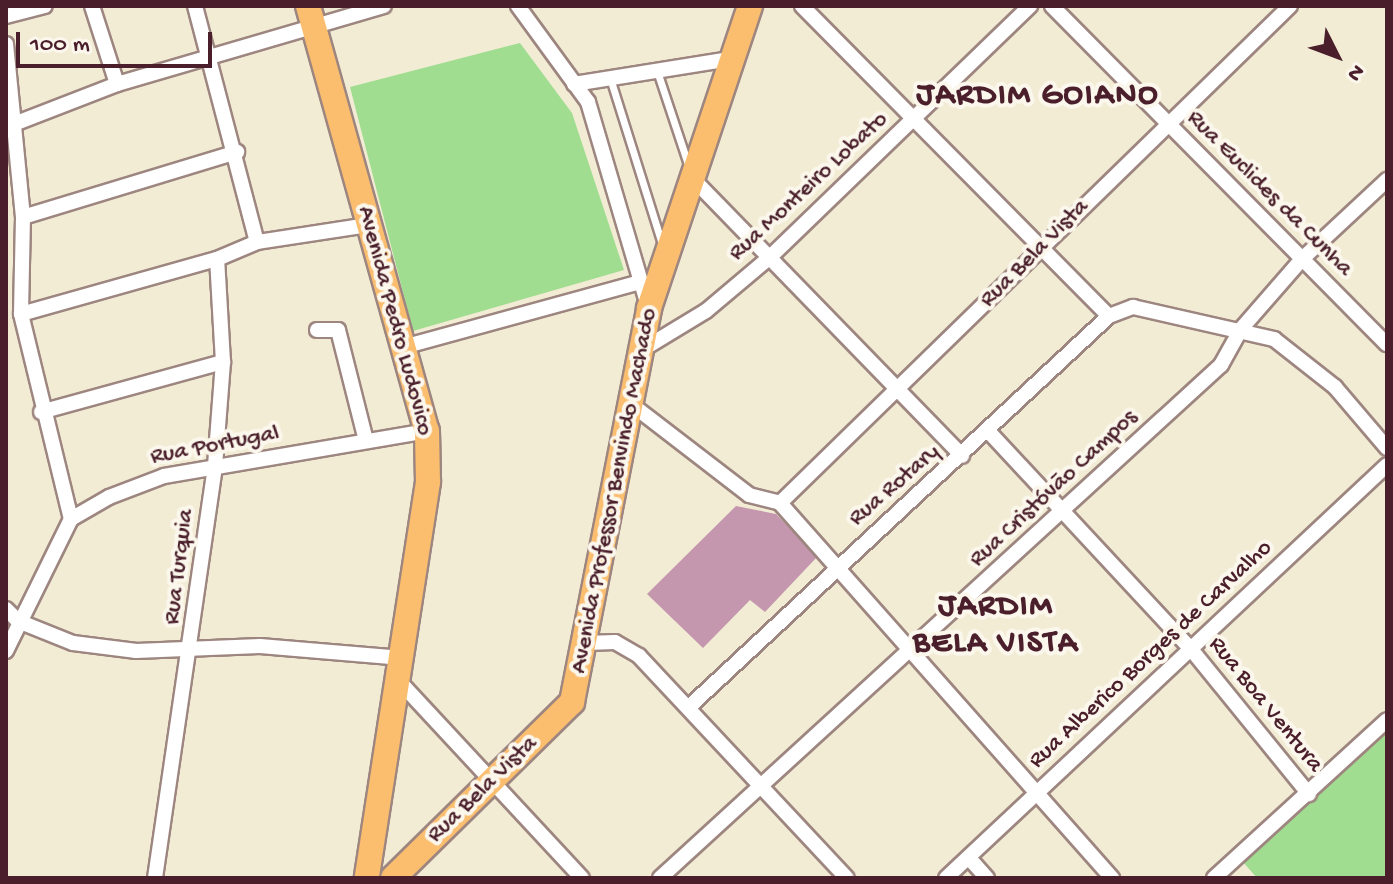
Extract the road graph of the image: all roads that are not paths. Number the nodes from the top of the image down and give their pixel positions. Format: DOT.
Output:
graph roads {
  1 [pos="45,6"];
  2 [pos="92,6"];
  3 [pos="195,6"];
  4 [pos="384,6"];
  5 [pos="518,6"];
  6 [pos="750,6"];
  7 [pos="802,6"];
  8 [pos="1030,6"];
  9 [pos="1052,6"];
  10 [pos="1290,6"];
  11 [pos="310,15"];
  12 [pos="6,16"];
  13 [pos="6,44"];
  14 [pos="208,57"];
  15 [pos="730,59"];
  16 [pos="657,71"];
  17 [pos="610,78"];
  18 [pos="117,84"];
  19 [pos="574,84"];
  20 [pos="912,121"];
  21 [pos="1167,122"];
  22 [pos="14,124"];
  23 [pos="237,152"];
  24 [pos="693,179"];
  25 [pos="1387,180"];
  26 [pos="23,217"];
  27 [pos="368,225"];
  28 [pos="257,242"];
  29 [pos="1039,251"];
  30 [pos="667,257"];
  31 [pos="769,258"];
  32 [pos="1303,258"];
  33 [pos="217,259"];
  34 [pos="641,282"];
  35 [pos="649,308"];
  36 [pos="21,314"];
  37 [pos="1109,316"];
  38 [pos="1241,329"];
  39 [pos="317,330"];
  40 [pos="1387,344"];
  41 [pos="403,347"];
  42 [pos="640,351"];
  43 [pos="223,362"];
  44 [pos="897,388"];
  45 [pos="631,404"];
  46 [pos="41,412"];
  47 [pos="427,431"];
  48 [pos="990,433"];
  49 [pos="366,441"];
  50 [pos="1387,448"];
  51 [pos="962,456"];
  52 [pos="1387,465"];
  53 [pos="215,466"];
  54 [pos="780,503"];
  55 [pos="1064,512"];
  56 [pos="71,519"];
  57 [pos="840,565"];
  58 [pos="6,609"];
  59 [pos="18,621"];
  60 [pos="587,643"];
  61 [pos="192,647"];
  62 [pos="913,648"];
  63 [pos="1191,649"];
  64 [pos="6,651"];
  65 [pos="400,669"];
  66 [pos="572,702"];
  67 [pos="690,706"];
  68 [pos="1387,720"];
  69 [pos="492,781"];
  70 [pos="763,785"];
  71 [pos="1038,792"];
  72 [pos="1309,794"];
  73 [pos="969,858"];
  74 [pos="155,878"];
  75 [pos="367,878"];
  76 [pos="393,878"];
  77 [pos="582,878"];
  78 [pos="660,878"];
  79 [pos="847,878"];
  80 [pos="946,878"];
  81 [pos="987,878"];
  82 [pos="1112,878"];
  83 [pos="1214,878"];
  1 -- 12 [label="street"];
  2 -- 18 [label="street"];
  3 -- 14 [label="street"];
  4 -- 11 [label="street"];
  5 -- 19 [label="street"];
  6 -- 15 [label="main road, Avenida Professor Benvindo Machado"];
  7 -- 20 [label="street"];
  8 -- 20 [label="street, Rua Monteiro Lobato"];
  9 -- 21 [label="street, Rua Euclides da Cunha"];
  10 -- 21 [label="street, Rua Bela Vista"];
  11 -- 14 [label="street"];
  11 -- 27 [label="main road, Avenida Pedro Ludovico"];
  13 -- 22 [label="street"];
  14 -- 18 [label="street"];
  14 -- 23 [label="street"];
  15 -- 16 [label="street"];
  15 -- 24 [label="main road, Avenida Professor Benvindo Machado"];
  16 -- 17 [label="street"];
  16 -- 24 [label="lane"];
  17 -- 19 [label="street"];
  17 -- 30 [label="lane"];
  18 -- 22 [label="street"];
  19 -- 34 [label="street"];
  20 -- 29 [label="street"];
  20 -- 31 [label="street, Rua Monteiro Lobato"];
  21 -- 29 [label="street, Rua Bela Vista"];
  21 -- 32 [label="street, Rua Euclides da Cunha"];
  22 -- 26 [label="street"];
  23 -- 26 [label="street"];
  23 -- 28 [label="street"];
  24 -- 30 [label="main road, Avenida Professor Benvindo Machado"];
  24 -- 31 [label="street"];
  25 -- 32 [label="street, Rua Cristóvão Campos"];
  26 -- 36 [label="street"];
  27 -- 28 [label="street"];
  27 -- 41 [label="main road, Avenida Pedro Ludovico"];
  28 -- 33 [label="street"];
  29 -- 37 [label="street"];
  29 -- 44 [label="street, Rua Bela Vista"];
  30 -- 35 [label="main road, Avenida Professor Benvindo Machado"];
  31 -- 42 [label="street, Rua Monteiro Lobato"];
  31 -- 44 [label="street"];
  32 -- 38 [label="street, Rua Cristóvão Campos"];
  32 -- 40 [label="street, Rua Euclides da Cunha"];
  33 -- 36 [label="street"];
  33 -- 43 [label="street, Rua Turquia"];
  34 -- 35 [label="street"];
  34 -- 41 [label="street"];
  35 -- 42 [label="main road, Avenida Professor Benvindo Machado"];
  36 -- 46 [label="street"];
  37 -- 38 [label="street, Rua Rotary"];
  37 -- 48 [label="street, Rua Rotary"];
  38 -- 50 [label="street"];
  38 -- 55 [label="street, Rua Cristóvão Campos"];
  39 -- 49 [label="street"];
  41 -- 47 [label="main road, Avenida Pedro Ludovico"];
  42 -- 45 [label="main road, Avenida Professor Benvindo Machado"];
  43 -- 46 [label="street"];
  43 -- 53 [label="street, Rua Turquia"];
  44 -- 51 [label="street"];
  44 -- 54 [label="street, Rua Bela Vista"];
  45 -- 54 [label="street"];
  45 -- 60 [label="main road, Avenida Professor Benvindo Machado"];
  46 -- 56 [label="street"];
  47 -- 49 [label="street, Rua Portugal"];
  47 -- 65 [label="main road, Avenida Pedro Ludovico"];
  48 -- 51 [label="street, Rua Rotary"];
  48 -- 55 [label="street, Rua Boa Ventura"];
  49 -- 53 [label="street, Rua Portugal"];
  51 -- 57 [label="street, Rua Rotary"];
  52 -- 63 [label="street, Rua Alberico Borges de Carvalho"];
  53 -- 56 [label="street, Rua Portugal"];
  53 -- 61 [label="street, Rua Turquia"];
  54 -- 57 [label="street"];
  55 -- 62 [label="street, Rua Cristóvão Campos"];
  55 -- 63 [label="street, Rua Boa Ventura"];
  56 -- 59 [label="street"];
  57 -- 62 [label="street"];
  57 -- 67 [label="street, Rua Rotary"];
  58 -- 59 [label="street"];
  59 -- 61 [label="street"];
  59 -- 64 [label="street"];
  60 -- 66 [label="main road, Avenida Professor Benvindo Machado"];
  60 -- 67 [label="street"];
  61 -- 65 [label="street"];
  61 -- 74 [label="street, Rua Turquia"];
  62 -- 70 [label="street, Rua Cristóvão Campos"];
  62 -- 71 [label="street"];
  63 -- 71 [label="street, Rua Alberico Borges de Carvalho"];
  63 -- 72 [label="street, Rua Boa Ventura"];
  65 -- 69 [label="street"];
  65 -- 75 [label="main road, Avenida Pedro Ludovico"];
  66 -- 69 [label="main road, Rua Bela Vista"];
  67 -- 70 [label="street"];
  68 -- 72 [label="street"];
  69 -- 76 [label="main road, Rua Bela Vista"];
  69 -- 77 [label="street"];
  70 -- 78 [label="street, Rua Cristóvão Campos"];
  70 -- 79 [label="street"];
  71 -- 73 [label="street, Rua Alberico Borges de Carvalho"];
  71 -- 82 [label="street"];
  72 -- 83 [label="street"];
  73 -- 80 [label="street, Rua Alberico Borges de Carvalho"];
  73 -- 81 [label="street"];
}
